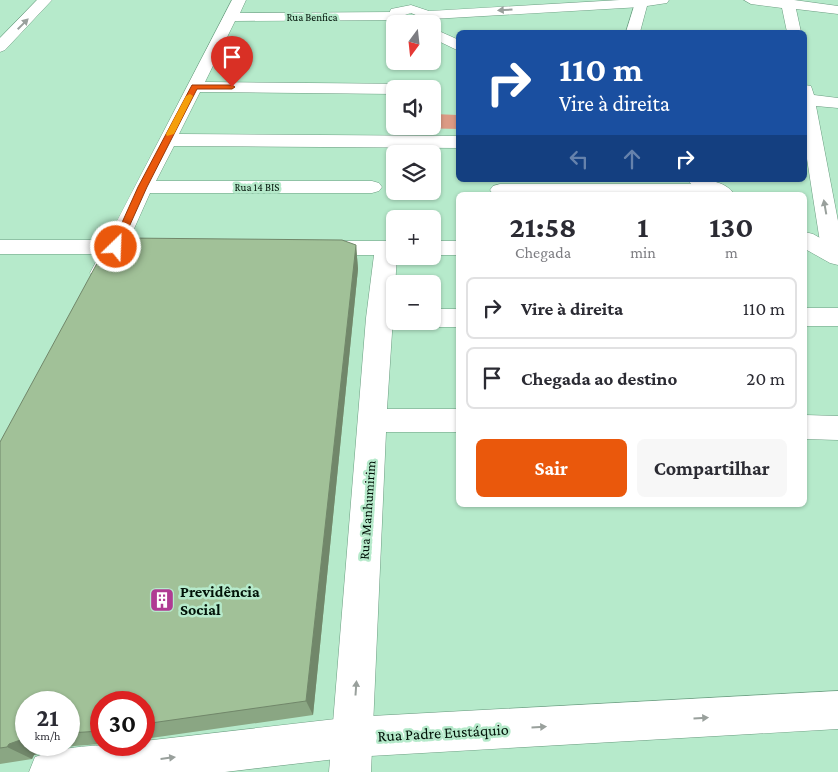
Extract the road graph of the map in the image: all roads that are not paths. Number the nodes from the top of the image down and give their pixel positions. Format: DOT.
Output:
graph roads {
  1 [pos="45,0"];
  2 [pos="239,0"];
  3 [pos="662,0"];
  4 [pos="751,0"];
  5 [pos="641,1"];
  6 [pos="788,2"];
  7 [pos="838,10"];
  8 [pos="441,16"];
  9 [pos="231,17"];
  10 [pos="386,18"];
  11 [pos="634,30"];
  12 [pos="794,30"];
  13 [pos="441,34"];
  14 [pos="456,44"];
  15 [pos="0,47"];
  16 [pos="195,87"];
  17 [pos="386,89"];
  18 [pos="807,96"];
  19 [pos="838,103"];
  20 [pos="807,108"];
  21 [pos="167,140"];
  22 [pos="456,142"];
  23 [pos="142,187"];
  24 [pos="372,187"];
  25 [pos="708,189"];
  26 [pos="500,190"];
  27 [pos="0,246"];
  28 [pos="116,247"];
  29 [pos="154,247"];
  30 [pos="299,248"];
  31 [pos="386,248"];
  32 [pos="441,248"];
  33 [pos="456,248"];
  34 [pos="819,248"];
  35 [pos="92,291"];
  36 [pos="807,317"];
  37 [pos="838,317"];
  38 [pos="441,318"];
  39 [pos="456,318"];
  40 [pos="386,325"];
  41 [pos="373,420"];
  42 [pos="456,421"];
  43 [pos="807,427"];
  44 [pos="838,428"];
  45 [pos="838,710"];
  46 [pos="351,754"];
  47 [pos="50,772"];
  15 -- 1 [label="street, one-way"];
  2 -- 9 [label="street"];
  3 -- 5 [label="street, Rua Benfica"];
  4 -- 6 [label="street"];
  5 -- 8 [label="street, Rua Benfica, one-way"];
  5 -- 11 [label="street"];
  6 -- 7 [label="street"];
  6 -- 12 [label="street"];
  9 -- 10 [label="street, Rua Benfica"];
  9 -- 16 [label="street"];
  13 -- 14 [label="street"];
  16 -- 17 [label="street"];
  16 -- 21 [label="street"];
  18 -- 19 [label="street"];
  34 -- 20 [label="street, one-way"];
  21 -- 22 [label="street"];
  21 -- 23 [label="street"];
  23 -- 24 [label="street, Rua 14 BIS"];
  23 -- 28 [label="street"];
  25 -- 26 [label="street"];
  27 -- 28 [label="street"];
  28 -- 29 [label="street"];
  28 -- 35 [label="street"];
  30 -- 31 [label="street"];
  32 -- 33 [label="street"];
  36 -- 37 [label="street"];
  38 -- 39 [label="street"];
  40 -- 41 [label="street, Rua Manhumirim"];
  41 -- 42 [label="street"];
  46 -- 41 [label="street, Rua Manhumirim, one-way"];
  43 -- 44 [label="street"];
  46 -- 45 [label="street, Rua Padre Eustáquio, one-way"];
  47 -- 46 [label="street, Rua Padre Eustáquio, one-way"];
}
